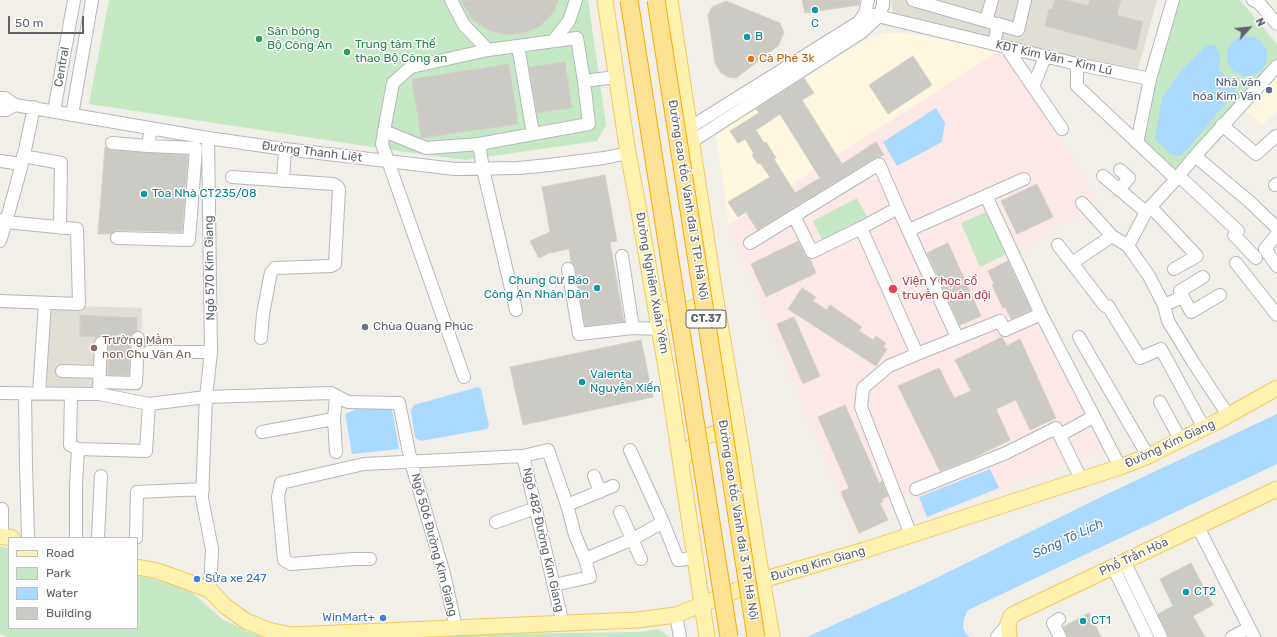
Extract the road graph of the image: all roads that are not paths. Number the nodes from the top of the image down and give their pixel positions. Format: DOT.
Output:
graph roads {
  1 [pos="74,0"];
  2 [pos="92,0"];
  3 [pos="451,0"];
  4 [pos="576,0"];
  5 [pos="605,0"];
  6 [pos="629,0"];
  7 [pos="656,0"];
  8 [pos="670,0"];
  9 [pos="868,0"];
  10 [pos="883,0"];
  11 [pos="913,0"];
  12 [pos="992,0"];
  13 [pos="1025,0"];
  14 [pos="1174,0"];
  15 [pos="1253,0"];
  16 [pos="865,13"];
  17 [pos="879,16"];
  18 [pos="986,21"];
  19 [pos="998,24"];
  20 [pos="1277,24"];
  21 [pos="553,41"];
  22 [pos="518,46"];
  23 [pos="1000,46"];
  24 [pos="488,50"];
  25 [pos="1045,57"];
  26 [pos="808,60"];
  27 [pos="1076,64"];
  28 [pos="1277,66"];
  29 [pos="60,76"];
  30 [pos="616,77"];
  31 [pos="79,79"];
  32 [pos="1150,79"];
  33 [pos="584,81"];
  34 [pos="1033,87"];
  35 [pos="0,98"];
  36 [pos="15,105"];
  37 [pos="34,107"];
  38 [pos="0,110"];
  39 [pos="54,111"];
  40 [pos="72,115"];
  41 [pos="1222,125"];
  42 [pos="151,128"];
  43 [pos="1062,129"];
  44 [pos="384,131"];
  45 [pos="533,134"];
  46 [pos="690,135"];
  47 [pos="1276,136"];
  48 [pos="208,138"];
  49 [pos="112,143"];
  50 [pos="1137,143"];
  51 [pos="479,144"];
  52 [pos="148,146"];
  53 [pos="285,149"];
  54 [pos="628,153"];
  55 [pos="1195,156"];
  56 [pos="22,160"];
  57 [pos="0,161"];
  58 [pos="387,162"];
  59 [pos="483,169"];
  60 [pos="1120,170"];
  61 [pos="1103,176"];
  62 [pos="232,177"];
  63 [pos="1177,178"];
  64 [pos="1024,179"];
  65 [pos="284,181"];
  66 [pos="1119,190"];
  67 [pos="986,196"];
  68 [pos="1082,203"];
  69 [pos="898,208"];
  70 [pos="1149,210"];
  71 [pos="794,216"];
  72 [pos="3,221"];
  73 [pos="60,228"];
  74 [pos="861,228"];
  75 [pos="1277,228"];
  76 [pos="909,230"];
  77 [pos="1277,234"];
  78 [pos="1112,236"];
  79 [pos="117,238"];
  80 [pos="0,241"];
  81 [pos="750,243"];
  82 [pos="1058,245"];
  83 [pos="1128,246"];
  84 [pos="1265,249"];
  85 [pos="622,256"];
  86 [pos="1256,258"];
  87 [pos="1072,263"];
  88 [pos="1277,266"];
  89 [pos="568,269"];
  90 [pos="1174,269"];
  91 [pos="1203,277"];
  92 [pos="715,294"];
  93 [pos="1220,295"];
  94 [pos="1183,297"];
  95 [pos="0,301"];
  96 [pos="45,303"];
  97 [pos="1164,305"];
  98 [pos="656,306"];
  99 [pos="516,310"];
  100 [pos="1041,314"];
  101 [pos="1277,315"];
  102 [pos="633,328"];
  103 [pos="660,329"];
  104 [pos="1078,337"];
  105 [pos="138,338"];
  106 [pos="261,338"];
  107 [pos="957,338"];
  108 [pos="101,343"];
  109 [pos="149,352"];
  110 [pos="211,352"];
  111 [pos="917,354"];
  112 [pos="62,371"];
  113 [pos="464,377"];
  114 [pos="100,383"];
  115 [pos="1277,388"];
  116 [pos="0,393"];
  117 [pos="25,393"];
  118 [pos="39,393"];
  119 [pos="71,394"];
  120 [pos="336,396"];
  121 [pos="206,397"];
  122 [pos="1160,402"];
  123 [pos="149,404"];
  124 [pos="1228,415"];
  125 [pos="1093,417"];
  126 [pos="334,419"];
  127 [pos="1204,428"];
  128 [pos="262,432"];
  129 [pos="1060,435"];
  130 [pos="740,440"];
  131 [pos="1180,440"];
  132 [pos="78,449"];
  133 [pos="630,450"];
  134 [pos="336,452"];
  135 [pos="523,456"];
  136 [pos="1148,456"];
  137 [pos="411,462"];
  138 [pos="681,463"];
  139 [pos="1120,467"];
  140 [pos="101,476"];
  141 [pos="594,476"];
  142 [pos="1082,481"];
  143 [pos="613,486"];
  144 [pos="203,489"];
  145 [pos="916,489"];
  146 [pos="1277,489"];
  147 [pos="600,492"];
  148 [pos="567,505"];
  149 [pos="536,508"];
  150 [pos="2,509"];
  151 [pos="620,512"];
  152 [pos="496,522"];
  153 [pos="663,522"];
  154 [pos="1198,527"];
  155 [pos="911,535"];
  156 [pos="5,537"];
  157 [pos="28,537"];
  158 [pos="76,537"];
  159 [pos="98,537"];
  160 [pos="136,537"];
  161 [pos="633,539"];
  162 [pos="695,558"];
  163 [pos="370,559"];
  164 [pos="585,559"];
  165 [pos="641,559"];
  166 [pos="1118,564"];
  167 [pos="138,567"];
  168 [pos="762,580"];
  169 [pos="554,585"];
  170 [pos="210,590"];
  171 [pos="702,604"];
  172 [pos="676,614"];
  173 [pos="1059,619"];
  174 [pos="563,624"];
  175 [pos="456,628"];
  176 [pos="1008,630"];
  177 [pos="1252,633"];
  178 [pos="680,637"];
  179 [pos="707,637"];
  180 [pos="729,637"];
  181 [pos="756,637"];
  182 [pos="772,637"];
  183 [pos="997,637"];
  184 [pos="1060,637"];
  185 [pos="1147,637"];
  186 [pos="1161,637"];
  187 [pos="1232,637"];
  1 -- 29 [label="street, Central"];
  2 -- 31 [label="street, Central"];
  3 -- 24 [label="street"];
  4 -- 21 [label="street"];
  5 -- 30 [label="main road, Đường Nghiêm Xuân Yêm"];
  6 -- 180 [label="highway, CT.37, bridge"];
  7 -- 181 [label="highway, Đường cao tốc Vành đai 3 TP. Hà Nội / CT.37, bridge"];
  8 -- 46 [label="main road"];
  9 -- 16 [label="street"];
  10 -- 17 [label="street"];
  11 -- 18 [label="street"];
  12 -- 18 [label="street"];
  13 -- 19 [label="street"];
  14 -- 32 [label="street"];
  15 -- 20 [label="street"];
  16 -- 17 [label="street, KĐT Kim Văn - Kim Lũ"];
  16 -- 26 [label="street"];
  17 -- 23 [label="street, KĐT Kim Văn - Kim Lũ"];
  17 -- 26 [label="street"];
  18 -- 19 [label="street"];
  19 -- 23 [label="street"];
  21 -- 22 [label="street"];
  21 -- 33 [label="street"];
  22 -- 24 [label="street"];
  22 -- 45 [label="street"];
  23 -- 25 [label="street, KĐT Kim Văn - Kim Lũ"];
  23 -- 34 [label="street"];
  24 -- 44 [label="street"];
  25 -- 27 [label="street, KĐT Kim Văn - Kim Lũ"];
  25 -- 34 [label="street"];
  26 -- 46 [label="street"];
  27 -- 32 [label="street, KĐT Kim Văn - Kim Lũ"];
  27 -- 50 [label="street"];
  28 -- 41 [label="street"];
  29 -- 31 [label="street"];
  29 -- 39 [label="street, Central"];
  30 -- 33 [label="street"];
  30 -- 54 [label="main road, Đường Nghiêm Xuân Yêm"];
  31 -- 40 [label="street, Central"];
  32 -- 50 [label="street"];
  33 -- 45 [label="street"];
  34 -- 43 [label="street"];
  35 -- 36 [label="street, Đường Thanh Liệt"];
  36 -- 37 [label="street, Đường Thanh Liệt"];
  36 -- 38 [label="street"];
  37 -- 39 [label="street, Đường Thanh Liệt"];
  37 -- 56 [label="street"];
  39 -- 40 [label="street, Đường Thanh Liệt"];
  40 -- 42 [label="street, Đường Thanh Liệt"];
  41 -- 47 [label="street"];
  41 -- 55 [label="street"];
  42 -- 48 [label="street, Đường Thanh Liệt"];
  42 -- 52 [label="street"];
  44 -- 51 [label="street"];
  44 -- 58 [label="street"];
  45 -- 51 [label="street"];
  46 -- 92 [label="main road"];
  48 -- 53 [label="street, Đường Thanh Liệt"];
  48 -- 110 [label="street, Ngõ 570 Kim Giang"];
  49 -- 52 [label="street"];
  50 -- 63 [label="street"];
  51 -- 59 [label="street"];
  52 -- 79 [label="street"];
  53 -- 58 [label="street, Đường Thanh Liệt"];
  53 -- 65 [label="street"];
  54 -- 59 [label="street, Đường Thanh Liệt"];
  54 -- 98 [label="main road, Đường Nghiêm Xuân Yêm"];
  55 -- 63 [label="street"];
  55 -- 75 [label="street"];
  56 -- 57 [label="street"];
  56 -- 72 [label="street"];
  56 -- 73 [label="street"];
  58 -- 59 [label="street, Đường Thanh Liệt"];
  58 -- 113 [label="street"];
  59 -- 99 [label="street"];
  60 -- 66 [label="street"];
  61 -- 66 [label="street"];
  62 -- 65 [label="street"];
  63 -- 70 [label="street"];
  63 -- 86 [label="street"];
  64 -- 67 [label="street"];
  65 -- 106 [label="street"];
  66 -- 70 [label="street"];
  67 -- 76 [label="street"];
  67 -- 100 [label="street"];
  68 -- 78 [label="street"];
  69 -- 71 [label="street"];
  69 -- 74 [label="street"];
  69 -- 76 [label="street"];
  70 -- 83 [label="street"];
  70 -- 90 [label="street"];
  71 -- 74 [label="street"];
  71 -- 81 [label="street"];
  72 -- 73 [label="street"];
  72 -- 80 [label="street"];
  73 -- 96 [label="street"];
  74 -- 111 [label="street"];
  76 -- 107 [label="street"];
  77 -- 84 [label="street"];
  78 -- 83 [label="street"];
  78 -- 87 [label="street"];
  82 -- 87 [label="street"];
  83 -- 97 [label="street"];
  84 -- 86 [label="street"];
  84 -- 88 [label="street"];
  85 -- 102 [label="street"];
  86 -- 101 [label="street"];
  87 -- 127 [label="street"];
  89 -- 102 [label="street"];
  91 -- 94 [label="street"];
  92 -- 98 [label="main road"];
  92 -- 130 [label="main road"];
  93 -- 94 [label="street"];
  94 -- 97 [label="street"];
  95 -- 96 [label="street"];
  96 -- 118 [label="street"];
  97 -- 124 [label="street"];
  98 -- 103 [label="main road, Đường Nghiêm Xuân Yêm"];
  100 -- 107 [label="street"];
  100 -- 125 [label="street"];
  102 -- 103 [label="street"];
  103 -- 138 [label="main road, Đường Nghiêm Xuân Yêm"];
  104 -- 136 [label="street"];
  105 -- 114 [label="street"];
  107 -- 111 [label="street"];
  108 -- 114 [label="street"];
  109 -- 110 [label="street"];
  110 -- 121 [label="street, Ngõ 570 Kim Giang"];
  111 -- 155 [label="street"];
  112 -- 114 [label="street"];
  114 -- 119 [label="street"];
  114 -- 123 [label="street"];
  115 -- 124 [label="main road, Đường Kim Giang"];
  116 -- 117 [label="street"];
  117 -- 118 [label="street"];
  117 -- 157 [label="street"];
  118 -- 119 [label="street"];
  119 -- 132 [label="street"];
  120 -- 121 [label="street"];
  120 -- 126 [label="street"];
  120 -- 137 [label="street, Ngõ 506 Đường Kim Giang"];
  121 -- 123 [label="street"];
  121 -- 144 [label="street, Ngõ 570 Kim Giang"];
  122 -- 131 [label="street"];
  123 -- 132 [label="street"];
  124 -- 127 [label="main road, Đường Kim Giang"];
  125 -- 129 [label="street"];
  125 -- 139 [label="street"];
  126 -- 128 [label="street"];
  126 -- 134 [label="street"];
  127 -- 131 [label="main road, Đường Kim Giang"];
  129 -- 142 [label="street"];
  129 -- 145 [label="street"];
  130 -- 138 [label="main road"];
  130 -- 168 [label="main road"];
  131 -- 136 [label="main road, Đường Kim Giang"];
  132 -- 158 [label="street"];
  133 -- 153 [label="street"];
  135 -- 137 [label="street"];
  135 -- 148 [label="street"];
  135 -- 149 [label="street, Ngõ 482 Đường Kim Giang"];
  136 -- 139 [label="main road, Đường Kim Giang"];
  137 -- 163 [label="street"];
  137 -- 175 [label="street, Ngõ 506 Đường Kim Giang"];
  138 -- 162 [label="main road, Đường Nghiêm Xuân Yêm"];
  139 -- 142 [label="main road, Đường Kim Giang"];
  140 -- 159 [label="street"];
  141 -- 147 [label="street"];
  142 -- 155 [label="main road, Đường Kim Giang"];
  143 -- 147 [label="street"];
  144 -- 160 [label="street"];
  144 -- 170 [label="street, Ngõ 570 Kim Giang"];
  146 -- 154 [label="main road, Phố Trần Hòa"];
  147 -- 148 [label="street"];
  148 -- 164 [label="street"];
  149 -- 152 [label="street"];
  149 -- 169 [label="street, Ngõ 482 Đường Kim Giang"];
  150 -- 156 [label="street"];
  151 -- 161 [label="street"];
  153 -- 161 [label="street"];
  153 -- 162 [label="street"];
  154 -- 166 [label="main road, Phố Trần Hòa"];
  154 -- 177 [label="street"];
  155 -- 168 [label="main road, Đường Kim Giang"];
  161 -- 164 [label="street"];
  161 -- 165 [label="street"];
  162 -- 171 [label="main road, Đường Nghiêm Xuân Yêm"];
  164 -- 169 [label="street"];
  166 -- 176 [label="main road, Phố Trần Hòa"];
  166 -- 185 [label="street"];
  166 -- 186 [label="street"];
  167 -- 170 [label="main road, Đường Kim Giang"];
  168 -- 171 [label="main road, Đường Kim Giang"];
  168 -- 182 [label="main road"];
  169 -- 174 [label="street, Ngõ 482 Đường Kim Giang"];
  170 -- 175 [label="main road, Đường Kim Giang"];
  171 -- 172 [label="main road, Đường Kim Giang"];
  171 -- 179 [label="main road, Đường Nghiêm Xuân Yêm"];
  172 -- 174 [label="main road, Đường Kim Giang"];
  172 -- 178 [label="street"];
  173 -- 184 [label="street"];
  174 -- 175 [label="main road, Đường Kim Giang"];
  176 -- 183 [label="street"];
  177 -- 187 [label="street"];
}
